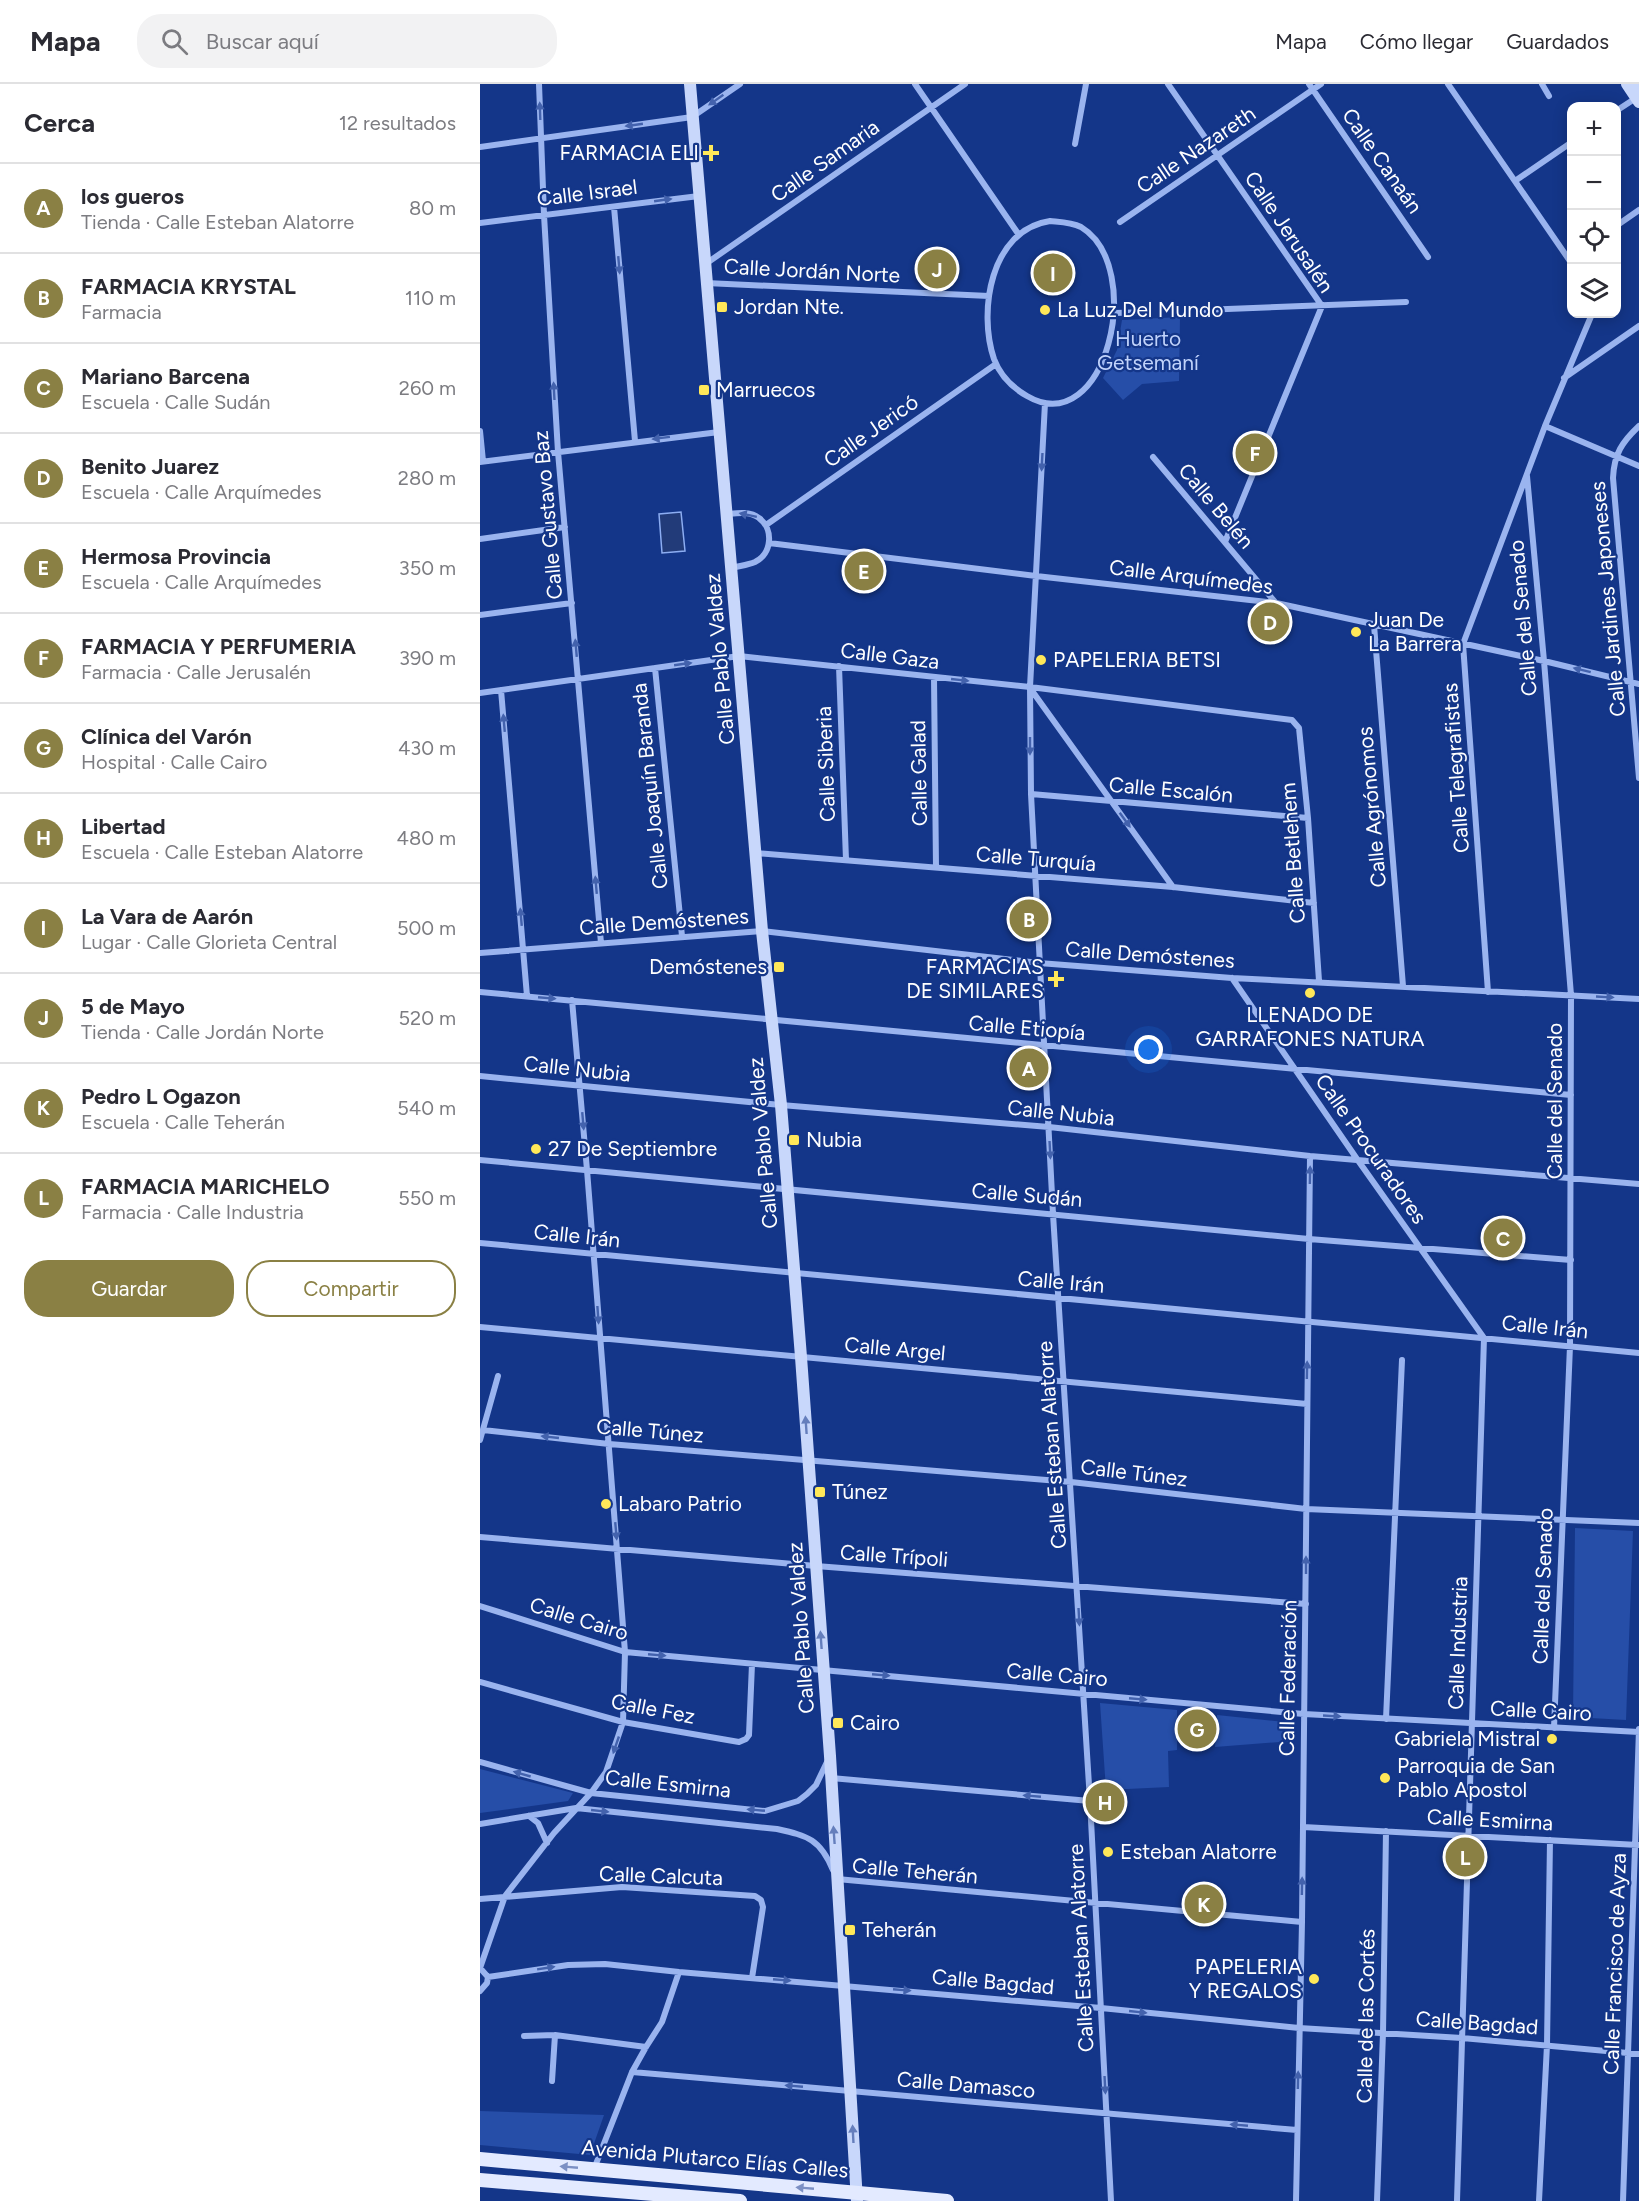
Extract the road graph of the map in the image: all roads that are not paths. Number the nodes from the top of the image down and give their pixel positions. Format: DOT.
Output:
graph roads {
  1 [pos="539,84"];
  2 [pos="690,84"];
  3 [pos="740,84"];
  4 [pos="915,84"];
  5 [pos="965,84"];
  6 [pos="1086,84"];
  7 [pos="1168,84"];
  8 [pos="1321,84"];
  9 [pos="1448,84"];
  10 [pos="1542,84"];
  11 [pos="1627,84"];
  12 [pos="1311,87"];
  13 [pos="1550,96"];
  14 [pos="1638,98"];
  15 [pos="931,108"];
  16 [pos="1621,109"];
  17 [pos="692,117"];
  18 [pos="541,139"];
  19 [pos="1075,144"];
  20 [pos="1567,145"];
  21 [pos="480,147"];
  22 [pos="1217,155"];
  23 [pos="1515,181"];
  24 [pos="699,196"];
  25 [pos="614,207"];
  26 [pos="1639,210"];
  27 [pos="544,215"];
  28 [pos="1120,222"];
  29 [pos="480,223"];
  30 [pos="1621,223"];
  31 [pos="1019,235"];
  32 [pos="1567,255"];
  33 [pos="1428,257"];
  34 [pos="704,265"];
  35 [pos="705,283"];
  36 [pos="989,296"];
  37 [pos="1406,303"];
  38 [pos="1322,306"];
  39 [pos="1202,310"];
  40 [pos="1148,312"];
  41 [pos="1114,313"];
  42 [pos="1590,318"];
  43 [pos="1639,326"];
  44 [pos="996,364"];
  45 [pos="1564,378"];
  46 [pos="1046,403"];
  47 [pos="1545,426"];
  48 [pos="1639,426"];
  49 [pos="480,431"];
  50 [pos="719,432"];
  51 [pos="635,441"];
  52 [pos="558,452"];
  53 [pos="1616,455"];
  54 [pos="1153,458"];
  55 [pos="481,462"];
  56 [pos="1639,466"];
  57 [pos="1527,476"];
  58 [pos="727,514"];
  59 [pos="766,525"];
  60 [pos="565,527"];
  61 [pos="480,539"];
  62 [pos="1225,542"];
  63 [pos="769,543"];
  64 [pos="732,567"];
  65 [pos="1036,576"];
  66 [pos="572,603"];
  67 [pos="1276,603"];
  68 [pos="480,615"];
  69 [pos="1374,625"];
  70 [pos="1463,644"];
  71 [pos="739,656"];
  72 [pos="1544,661"];
  73 [pos="838,666"];
  74 [pos="655,668"];
  75 [pos="578,677"];
  76 [pos="934,677"];
  77 [pos="1631,682"];
  78 [pos="1639,684"];
  79 [pos="1030,687"];
  80 [pos="501,690"];
  81 [pos="480,693"];
  82 [pos="1297,723"];
  83 [pos="1639,778"];
  84 [pos="1030,794"];
  85 [pos="1111,801"];
  86 [pos="1308,818"];
  87 [pos="755,853"];
  88 [pos="846,860"];
  89 [pos="936,867"];
  90 [pos="1035,875"];
  91 [pos="1173,887"];
  92 [pos="1314,903"];
  93 [pos="762,931"];
  94 [pos="682,936"];
  95 [pos="601,943"];
  96 [pos="524,950"];
  97 [pos="480,953"];
  98 [pos="1039,963"];
  99 [pos="1232,978"];
  100 [pos="1319,981"];
  101 [pos="1404,986"];
  102 [pos="480,992"];
  103 [pos="1488,992"];
  104 [pos="1571,995"];
  105 [pos="527,996"];
  106 [pos="1639,999"];
  107 [pos="572,1000"];
  108 [pos="772,1020"];
  109 [pos="1044,1046"];
  110 [pos="1295,1069"];
  111 [pos="480,1076"];
  112 [pos="580,1086"];
  113 [pos="1571,1095"];
  114 [pos="781,1105"];
  115 [pos="1048,1127"];
  116 [pos="1310,1156"];
  117 [pos="1357,1159"];
  118 [pos="480,1160"];
  119 [pos="587,1170"];
  120 [pos="1571,1178"];
  121 [pos="1639,1184"];
  122 [pos="787,1189"];
  123 [pos="1053,1214"];
  124 [pos="1309,1239"];
  125 [pos="480,1243"];
  126 [pos="1420,1247"];
  127 [pos="594,1255"];
  128 [pos="1571,1260"];
  129 [pos="794,1273"];
  130 [pos="1060,1299"];
  131 [pos="1308,1322"];
  132 [pos="480,1327"];
  133 [pos="1484,1338"];
  134 [pos="600,1339"];
  135 [pos="1570,1346"];
  136 [pos="1639,1353"];
  137 [pos="801,1357"];
  138 [pos="1402,1360"];
  139 [pos="498,1376"];
  140 [pos="1065,1381"];
  141 [pos="1307,1404"];
  142 [pos="483,1430"];
  143 [pos="480,1440"];
  144 [pos="609,1444"];
  145 [pos="809,1461"];
  146 [pos="1071,1482"];
  147 [pos="1306,1509"];
  148 [pos="1395,1513"];
  149 [pos="1478,1516"];
  150 [pos="1562,1520"];
  151 [pos="1639,1523"];
  152 [pos="480,1537"];
  153 [pos="617,1550"];
  154 [pos="816,1566"];
  155 [pos="1077,1586"];
  156 [pos="1306,1604"];
  157 [pos="480,1606"];
  158 [pos="625,1652"];
  159 [pos="752,1664"];
  160 [pos="823,1670"];
  161 [pos="480,1682"];
  162 [pos="1084,1694"];
  163 [pos="1304,1714"];
  164 [pos="1386,1719"];
  165 [pos="623,1722"];
  166 [pos="1472,1724"];
  167 [pos="1554,1728"];
  168 [pos="1639,1731"];
  169 [pos="830,1756"];
  170 [pos="480,1762"];
  171 [pos="830,1778"];
  172 [pos="591,1793"];
  173 [pos="1090,1801"];
  174 [pos="576,1808"];
  175 [pos="528,1816"];
  176 [pos="480,1824"];
  177 [pos="1303,1827"];
  178 [pos="1386,1831"];
  179 [pos="1468,1836"];
  180 [pos="1550,1840"];
  181 [pos="547,1843"];
  182 [pos="1637,1845"];
  183 [pos="837,1881"];
  184 [pos="505,1896"];
  185 [pos="480,1899"];
  186 [pos="1095,1904"];
  187 [pos="1302,1922"];
  188 [pos="480,1968"];
  189 [pos="679,1972"];
  190 [pos="488,1977"];
  191 [pos="752,1978"];
  192 [pos="843,1985"];
  193 [pos="480,1991"];
  194 [pos="1101,2008"];
  195 [pos="1299,2028"];
  196 [pos="1383,2033"];
  197 [pos="555,2035"];
  198 [pos="524,2036"];
  199 [pos="1462,2038"];
  200 [pos="1547,2045"];
  201 [pos="646,2047"];
  202 [pos="1628,2053"];
  203 [pos="1639,2054"];
  204 [pos="632,2072"];
  205 [pos="552,2081"];
  206 [pos="850,2091"];
  207 [pos="1106,2114"];
  208 [pos="1297,2130"];
  209 [pos="480,2159"];
  210 [pos="594,2170"];
  211 [pos="480,2180"];
  212 [pos="856,2197"];
  213 [pos="704,2199"];
  214 [pos="740,2201"];
  215 [pos="947,2201"];
  216 [pos="1111,2201"];
  217 [pos="1296,2201"];
  218 [pos="1377,2201"];
  219 [pos="1457,2201"];
  220 [pos="1539,2201"];
  221 [pos="1623,2201"];
  18 -- 1 [label="street, Calle Gustavo Baz, one-way"];
  2 -- 17 [label="street, Calle Pablo Valdez"];
  3 -- 17 [label="street, one-way"];
  4 -- 15 [label="street"];
  5 -- 15 [label="street, Calle Samaria"];
  6 -- 19 [label="street"];
  7 -- 22 [label="street, Calle Jerusalén"];
  8 -- 12 [label="street, Calle Nazareth"];
  9 -- 23 [label="street"];
  10 -- 13 [label="street"];
  11 -- 14 [label="street"];
  12 -- 22 [label="street, Calle Nazareth"];
  12 -- 33 [label="street, Calle Canaán"];
  14 -- 16 [label="street"];
  15 -- 31 [label="street"];
  15 -- 34 [label="street, Calle Samaria"];
  17 -- 18 [label="street, one-way"];
  17 -- 24 [label="street, Calle Pablo Valdez"];
  18 -- 21 [label="street"];
  18 -- 27 [label="street, Calle Gustavo Baz"];
  20 -- 23 [label="street"];
  22 -- 28 [label="street, Calle Nazareth"];
  22 -- 38 [label="street, Calle Jerusalén"];
  23 -- 32 [label="street"];
  25 -- 24 [label="street, Calle Israel, one-way"];
  24 -- 34 [label="street, Calle Pablo Valdez"];
  25 -- 27 [label="street, Calle Israel"];
  25 -- 51 [label="street, one-way"];
  26 -- 30 [label="street"];
  27 -- 29 [label="street, Calle Israel"];
  52 -- 27 [label="street, Calle Gustavo Baz, one-way"];
  31 -- 36 [label="street"];
  31 -- 41 [label="street"];
  34 -- 35 [label="street, Calle Pablo Valdez"];
  35 -- 36 [label="street, Calle Jordán Norte"];
  35 -- 50 [label="street, Calle Pablo Valdez"];
  36 -- 44 [label="street"];
  37 -- 38 [label="street"];
  38 -- 39 [label="street"];
  38 -- 62 [label="street, Calle Jerusalén"];
  40 -- 41 [label="street"];
  41 -- 46 [label="street"];
  42 -- 45 [label="street, Calle Telegrafistas"];
  43 -- 45 [label="street"];
  44 -- 46 [label="street"];
  44 -- 59 [label="street, Calle Jericó"];
  45 -- 47 [label="street, Calle Telegrafistas"];
  46 -- 65 [label="street, Calle Esteban Alatorre, one-way"];
  47 -- 53 [label="street"];
  47 -- 57 [label="street, Calle Telegrafistas"];
  48 -- 53 [label="street, Calle Jardines Japoneses"];
  49 -- 55 [label="street"];
  50 -- 51 [label="street, one-way"];
  50 -- 58 [label="street, Calle Pablo Valdez"];
  51 -- 52 [label="street"];
  52 -- 55 [label="street"];
  52 -- 60 [label="street, Calle Gustavo Baz"];
  53 -- 56 [label="street"];
  53 -- 77 [label="street, Calle Jardines Japoneses"];
  54 -- 62 [label="street, Calle Belén"];
  57 -- 70 [label="street, Calle Telegrafistas"];
  57 -- 72 [label="street, Calle del Senado"];
  59 -- 58 [label="street, one-way"];
  58 -- 64 [label="street, Calle Pablo Valdez"];
  59 -- 63 [label="street"];
  60 -- 61 [label="street"];
  60 -- 66 [label="street, Calle Gustavo Baz"];
  62 -- 67 [label="street, Calle Belén"];
  63 -- 64 [label="street"];
  63 -- 65 [label="street, Calle Arquímedes"];
  64 -- 71 [label="street, Calle Pablo Valdez"];
  65 -- 67 [label="street, Calle Arquímedes"];
  65 -- 79 [label="street, Calle Esteban Alatorre"];
  66 -- 68 [label="street"];
  75 -- 66 [label="street, Calle Gustavo Baz, one-way"];
  67 -- 69 [label="street, Calle Arquímedes"];
  69 -- 70 [label="street, Calle Arquímedes"];
  69 -- 101 [label="street, Calle Agrónomos"];
  70 -- 72 [label="street, Calle Arquímedes"];
  70 -- 103 [label="street, Calle Telegrafistas"];
  71 -- 73 [label="street, Calle Gaza"];
  74 -- 71 [label="street, Calle Gaza, one-way"];
  71 -- 87 [label="street, Calle Pablo Valdez"];
  77 -- 72 [label="street, Calle Arquímedes, one-way"];
  72 -- 104 [label="street, Calle del Senado"];
  73 -- 76 [label="street, Calle Gaza"];
  73 -- 88 [label="street, Calle Siberia"];
  74 -- 75 [label="street, Calle Gaza"];
  74 -- 94 [label="street, Calle Joaquín Baranda"];
  75 -- 80 [label="street, Calle Gaza"];
  95 -- 75 [label="street, Calle Gustavo Baz, one-way"];
  76 -- 79 [label="street, Calle Gaza, one-way"];
  76 -- 89 [label="street, Calle Galad"];
  77 -- 78 [label="street, Calle Arquímedes"];
  77 -- 83 [label="street, Calle Jardines Japoneses"];
  79 -- 82 [label="street, Calle Gaza"];
  79 -- 84 [label="street, Calle Esteban Alatorre, one-way"];
  79 -- 85 [label="street"];
  80 -- 81 [label="street, Calle Gaza"];
  96 -- 80 [label="street, one-way"];
  82 -- 86 [label="street, Calle Betlehem"];
  84 -- 85 [label="street, Calle Escalón"];
  84 -- 90 [label="street, Calle Esteban Alatorre"];
  85 -- 86 [label="street, Calle Escalón"];
  85 -- 91 [label="street, one-way"];
  86 -- 92 [label="street, Calle Betlehem"];
  87 -- 88 [label="street, Calle Turquía"];
  87 -- 93 [label="street, Calle Pablo Valdez"];
  88 -- 89 [label="street, Calle Turquía"];
  89 -- 90 [label="street, Calle Turquía"];
  90 -- 91 [label="street, Calle Turquía"];
  90 -- 98 [label="street, Calle Esteban Alatorre"];
  91 -- 92 [label="street, Calle Turquía"];
  92 -- 100 [label="street, Calle Betlehem"];
  93 -- 94 [label="street, Calle Demóstenes"];
  93 -- 98 [label="street, Calle Demóstenes"];
  93 -- 108 [label="street, Calle Pablo Valdez"];
  94 -- 95 [label="street, Calle Demóstenes"];
  95 -- 96 [label="street, Calle Demóstenes"];
  96 -- 97 [label="street, Calle Demóstenes"];
  96 -- 105 [label="street"];
  98 -- 99 [label="street, Calle Demóstenes"];
  98 -- 109 [label="street, Calle Esteban Alatorre"];
  99 -- 100 [label="street, Calle Demóstenes"];
  99 -- 110 [label="street, Calle Procuradores"];
  100 -- 101 [label="street, Calle Demóstenes"];
  101 -- 103 [label="street, Calle Demóstenes"];
  102 -- 105 [label="street, Calle Etiopía"];
  103 -- 104 [label="street, Calle Demóstenes"];
  104 -- 106 [label="street, Calle Demóstenes, one-way"];
  104 -- 113 [label="street, Calle del Senado"];
  105 -- 107 [label="street, Calle Etiopía, one-way"];
  107 -- 108 [label="street, Calle Etiopía"];
  107 -- 112 [label="street"];
  108 -- 109 [label="street, Calle Etiopía"];
  108 -- 114 [label="street, Calle Pablo Valdez"];
  109 -- 110 [label="street, Calle Etiopía"];
  109 -- 115 [label="street, Calle Esteban Alatorre"];
  110 -- 113 [label="street, Calle Etiopía"];
  110 -- 117 [label="street, Calle Procuradores"];
  111 -- 112 [label="street, Calle Nubia"];
  112 -- 114 [label="street, Calle Nubia"];
  112 -- 119 [label="street, one-way"];
  113 -- 120 [label="street, Calle del Senado"];
  114 -- 115 [label="street, Calle Nubia"];
  114 -- 122 [label="street, Calle Pablo Valdez"];
  115 -- 116 [label="street, Calle Nubia"];
  115 -- 123 [label="street, Calle Esteban Alatorre, one-way"];
  116 -- 117 [label="street, Calle Nubia"];
  124 -- 116 [label="street, Calle Federación, one-way"];
  117 -- 120 [label="street, Calle Nubia"];
  117 -- 126 [label="street, Calle Procuradores"];
  118 -- 119 [label="street, Calle Sudán"];
  119 -- 122 [label="street, Calle Sudán"];
  119 -- 127 [label="street"];
  120 -- 121 [label="street, Calle Nubia"];
  120 -- 128 [label="street, Calle del Senado"];
  122 -- 123 [label="street, Calle Sudán"];
  122 -- 129 [label="street, Calle Pablo Valdez"];
  123 -- 124 [label="street, Calle Sudán"];
  123 -- 130 [label="street, Calle Esteban Alatorre"];
  124 -- 126 [label="street, Calle Sudán"];
  124 -- 131 [label="street, Calle Federación"];
  125 -- 127 [label="street, Calle Irán"];
  126 -- 128 [label="street, Calle Sudán"];
  126 -- 133 [label="street, Calle Procuradores"];
  127 -- 129 [label="street, Calle Irán"];
  127 -- 134 [label="street, one-way"];
  128 -- 135 [label="street, Calle del Senado"];
  129 -- 130 [label="street, Calle Irán"];
  129 -- 137 [label="street, Calle Pablo Valdez"];
  130 -- 131 [label="street, Calle Irán"];
  130 -- 140 [label="street, Calle Esteban Alatorre"];
  131 -- 133 [label="street, Calle Irán"];
  141 -- 131 [label="street, Calle Federación, one-way"];
  132 -- 134 [label="street, Calle Argel"];
  133 -- 135 [label="street, Calle Irán"];
  133 -- 149 [label="street, Calle Industria"];
  134 -- 137 [label="street, Calle Argel"];
  134 -- 144 [label="street"];
  135 -- 136 [label="street, Calle Irán"];
  135 -- 150 [label="street, Calle del Senado"];
  137 -- 140 [label="street, Calle Argel"];
  145 -- 137 [label="street, Calle Pablo Valdez, one-way"];
  138 -- 148 [label="street"];
  139 -- 142 [label="street"];
  140 -- 141 [label="street, Calle Argel"];
  140 -- 146 [label="street, Calle Esteban Alatorre"];
  141 -- 147 [label="street, Calle Federación"];
  142 -- 143 [label="street"];
  144 -- 142 [label="street, Calle Túnez, one-way"];
  144 -- 145 [label="street, Calle Túnez"];
  144 -- 153 [label="street, one-way"];
  145 -- 146 [label="street, Calle Túnez"];
  145 -- 154 [label="street, Calle Pablo Valdez"];
  146 -- 147 [label="street, Calle Túnez"];
  146 -- 155 [label="street, Calle Esteban Alatorre"];
  147 -- 148 [label="street, Calle Túnez"];
  156 -- 147 [label="street, Calle Federación, one-way"];
  148 -- 149 [label="street, Calle Túnez"];
  148 -- 164 [label="street"];
  149 -- 150 [label="street, Calle Túnez"];
  149 -- 166 [label="street, Calle Industria"];
  150 -- 151 [label="street, Calle Túnez"];
  150 -- 167 [label="street, Calle del Senado"];
  152 -- 153 [label="street, Calle Trípoli"];
  153 -- 154 [label="street, Calle Trípoli"];
  153 -- 158 [label="street"];
  154 -- 155 [label="street, Calle Trípoli"];
  160 -- 154 [label="street, Calle Pablo Valdez, one-way"];
  155 -- 156 [label="street, Calle Trípoli"];
  155 -- 162 [label="street, Calle Esteban Alatorre, one-way"];
  156 -- 163 [label="street, Calle Federación"];
  157 -- 158 [label="street, Calle Cairo"];
  158 -- 159 [label="street, Calle Cairo, one-way"];
  158 -- 165 [label="street"];
  159 -- 160 [label="street, Calle Cairo"];
  159 -- 165 [label="street, Calle Fez"];
  160 -- 162 [label="street, Calle Cairo, one-way"];
  160 -- 169 [label="street, Calle Pablo Valdez"];
  161 -- 165 [label="street, Calle Fez"];
  162 -- 163 [label="street, Calle Cairo, one-way"];
  162 -- 173 [label="street, Calle Esteban Alatorre"];
  163 -- 164 [label="street, Calle Cairo, one-way"];
  163 -- 177 [label="street, Calle Federación"];
  164 -- 166 [label="street, Calle Cairo"];
  165 -- 172 [label="street, one-way"];
  166 -- 167 [label="street, Calle Cairo"];
  166 -- 179 [label="street, Calle Industria"];
  167 -- 168 [label="street, Calle Cairo"];
  168 -- 182 [label="street, Calle Francisco de Ayza"];
  169 -- 171 [label="street, Calle Pablo Valdez"];
  169 -- 172 [label="street, Calle Esmirna, one-way"];
  172 -- 170 [label="street, Calle Esmirna, one-way"];
  173 -- 171 [label="street, one-way"];
  183 -- 171 [label="street, Calle Pablo Valdez, one-way"];
  172 -- 174 [label="street"];
  173 -- 186 [label="street, Calle Esteban Alatorre"];
  174 -- 175 [label="street, Calle Teherán"];
  174 -- 181 [label="street"];
  174 -- 183 [label="street, Calle Teherán, one-way"];
  175 -- 176 [label="street, Calle Teherán"];
  175 -- 181 [label="street"];
  177 -- 178 [label="street, Calle Esmirna"];
  187 -- 177 [label="street, Calle Federación, one-way"];
  178 -- 179 [label="street, Calle Esmirna"];
  178 -- 196 [label="street, Calle de las Cortés"];
  179 -- 180 [label="street, Calle Esmirna"];
  179 -- 199 [label="street, Calle Industria"];
  180 -- 182 [label="street, Calle Esmirna"];
  180 -- 200 [label="street"];
  181 -- 184 [label="street"];
  182 -- 202 [label="street, Calle Francisco de Ayza"];
  183 -- 186 [label="street, Calle Teherán"];
  183 -- 192 [label="street, Calle Pablo Valdez"];
  184 -- 185 [label="street, Calle Calcuta"];
  184 -- 188 [label="street"];
  184 -- 191 [label="street, Calle Calcuta"];
  186 -- 187 [label="street, Calle Teherán"];
  186 -- 194 [label="street, Calle Esteban Alatorre"];
  187 -- 195 [label="street, Calle Federación"];
  188 -- 190 [label="street"];
  190 -- 189 [label="street, Calle Bagdad, one-way"];
  189 -- 191 [label="street, Calle Bagdad"];
  189 -- 201 [label="street"];
  190 -- 193 [label="street"];
  191 -- 192 [label="street, Calle Bagdad, one-way"];
  192 -- 194 [label="street, Calle Bagdad, one-way"];
  192 -- 206 [label="street, Calle Pablo Valdez"];
  194 -- 195 [label="street, Calle Bagdad, one-way"];
  194 -- 207 [label="street, Calle Esteban Alatorre, one-way"];
  195 -- 196 [label="street, Calle Bagdad"];
  208 -- 195 [label="street, Calle Federación, one-way"];
  196 -- 199 [label="street, Calle Bagdad"];
  196 -- 218 [label="street, Calle de las Cortés"];
  197 -- 198 [label="street"];
  197 -- 201 [label="street"];
  197 -- 205 [label="street"];
  199 -- 200 [label="street, Calle Bagdad"];
  199 -- 219 [label="street, Calle Industria"];
  200 -- 202 [label="street, Calle Bagdad"];
  200 -- 220 [label="street"];
  201 -- 204 [label="street"];
  202 -- 203 [label="street, Calle Bagdad"];
  202 -- 221 [label="street, Calle Francisco de Ayza"];
  206 -- 204 [label="street, Calle Damasco, one-way"];
  204 -- 210 [label="street"];
  206 -- 207 [label="street, Calle Damasco"];
  212 -- 206 [label="street, Calle Pablo Valdez, one-way"];
  208 -- 207 [label="street, Calle Damasco, one-way"];
  207 -- 216 [label="street, Calle Esteban Alatorre"];
  208 -- 217 [label="street, Calle Federación"];
  210 -- 209 [label="main road, Avenida Plutarco Elías Calles, one-way"];
  212 -- 210 [label="main road, Avenida Plutarco Elías Calles, one-way"];
  211 -- 213 [label="main road, Avenida Plutarco Elías Calles"];
  212 -- 215 [label="main road, Avenida Plutarco Elías Calles"];
  213 -- 214 [label="main road, Avenida Plutarco Elías Calles"];
}
